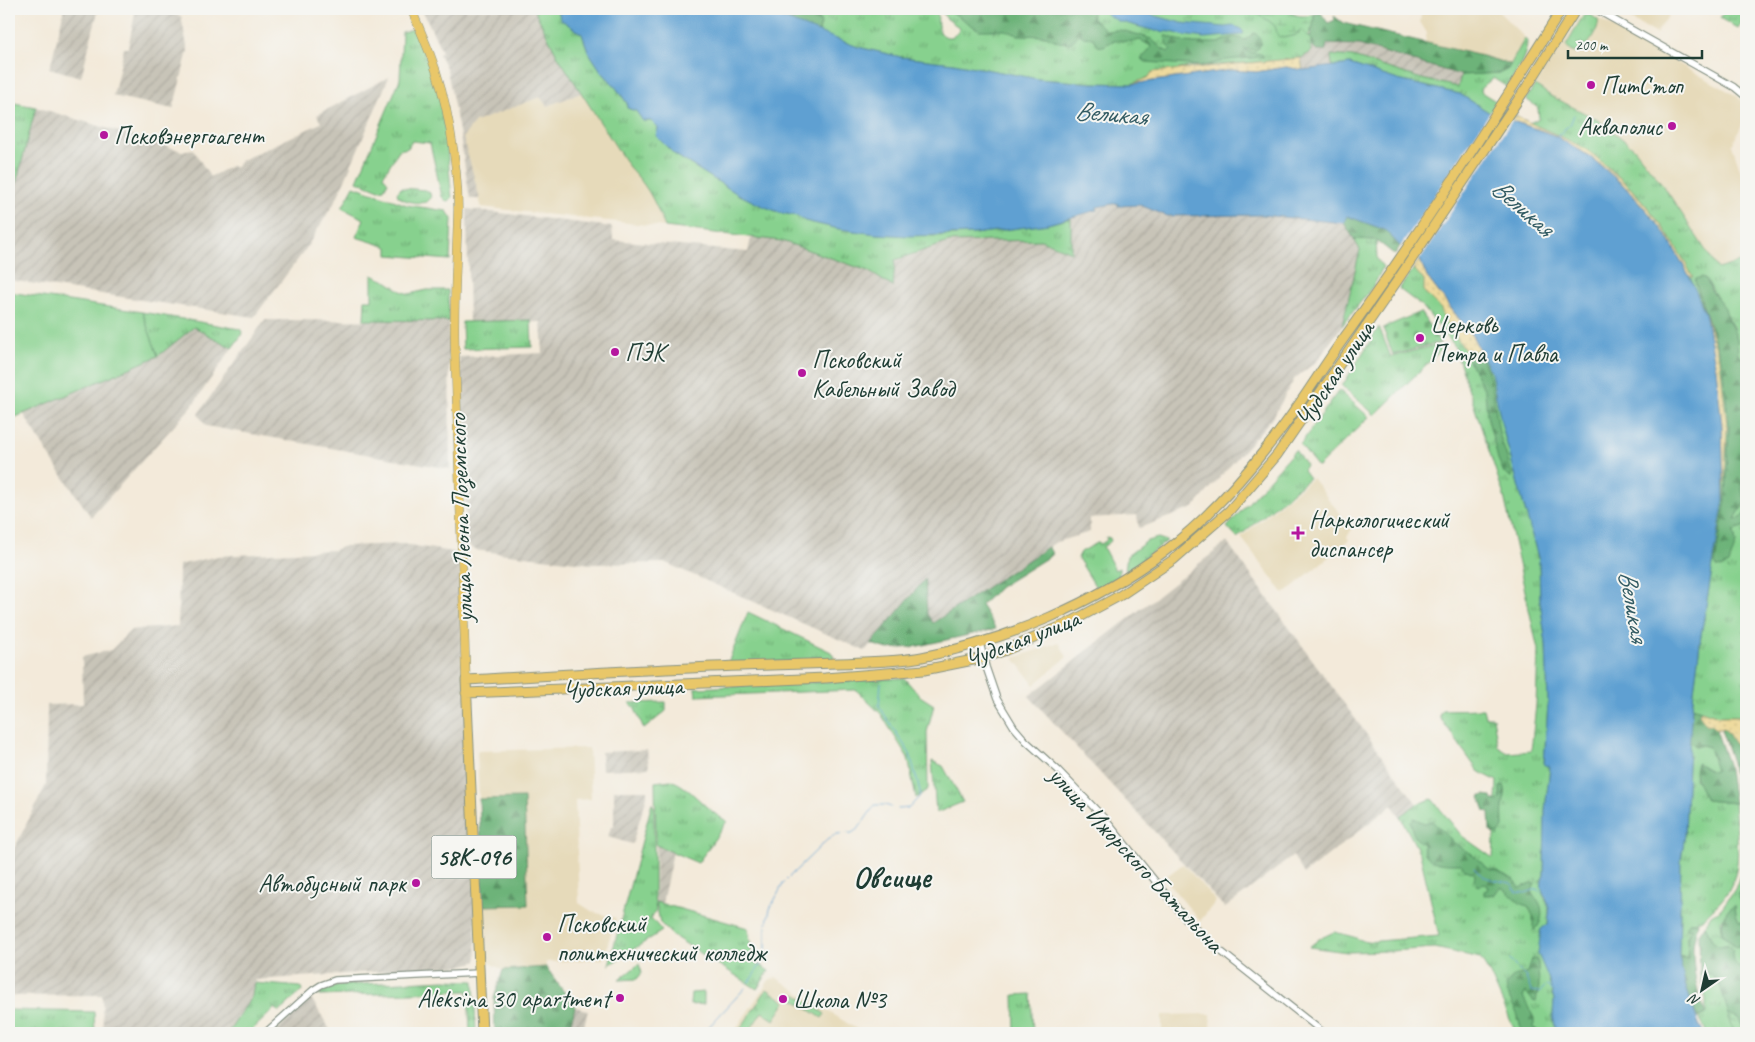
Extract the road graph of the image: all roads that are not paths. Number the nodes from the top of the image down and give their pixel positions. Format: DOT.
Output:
graph roads {
  1 [pos="411,9"];
  2 [pos="1562,9"];
  3 [pos="1576,9"];
  4 [pos="1595,9"];
  5 [pos="1734,86"];
  6 [pos="1746,89"];
  7 [pos="1746,97"];
  8 [pos="1253,465"];
  9 [pos="1262,474"];
  10 [pos="1233,488"];
  11 [pos="1242,496"];
  12 [pos="980,643"];
  13 [pos="983,658"];
  14 [pos="744,666"];
  15 [pos="721,667"];
  16 [pos="466,680"];
  17 [pos="744,682"];
  18 [pos="725,683"];
  19 [pos="466,693"];
  20 [pos="479,973"];
  21 [pos="265,1033"];
  22 [pos="482,1033"];
  23 [pos="1324,1033"];
  1 -- 16 [label="main road, улица Леона Поземского"];
  2 -- 8 [label="highway, Чудская улица"];
  3 -- 9 [label="highway, Чудская улица"];
  4 -- 5 [label="street"];
  5 -- 6 [label="street"];
  5 -- 7 [label="street"];
  8 -- 9 [label="highway"];
  8 -- 10 [label="highway, Чудская улица"];
  9 -- 11 [label="highway, Чудская улица"];
  10 -- 11 [label="highway"];
  10 -- 12 [label="highway, Чудская улица"];
  11 -- 13 [label="highway, Чудская улица"];
  12 -- 13 [label="street, улица Ижорского Батальона"];
  12 -- 14 [label="highway, Чудская улица"];
  13 -- 17 [label="highway, Чудская улица"];
  13 -- 23 [label="street, улица Ижорского Батальона"];
  14 -- 15 [label="highway, Чудская улица"];
  14 -- 17 [label="highway"];
  15 -- 16 [label="highway, Чудская улица"];
  15 -- 18 [label="highway"];
  16 -- 19 [label="highway, улица Леона Поземского / 58К-096"];
  17 -- 18 [label="highway, Чудская улица"];
  18 -- 19 [label="highway, Чудская улица"];
  19 -- 20 [label="highway, улица Леона Поземского / 58К-096"];
  20 -- 21 [label="street"];
  20 -- 22 [label="highway, улица Леона Поземского / 58К-096"];
}
